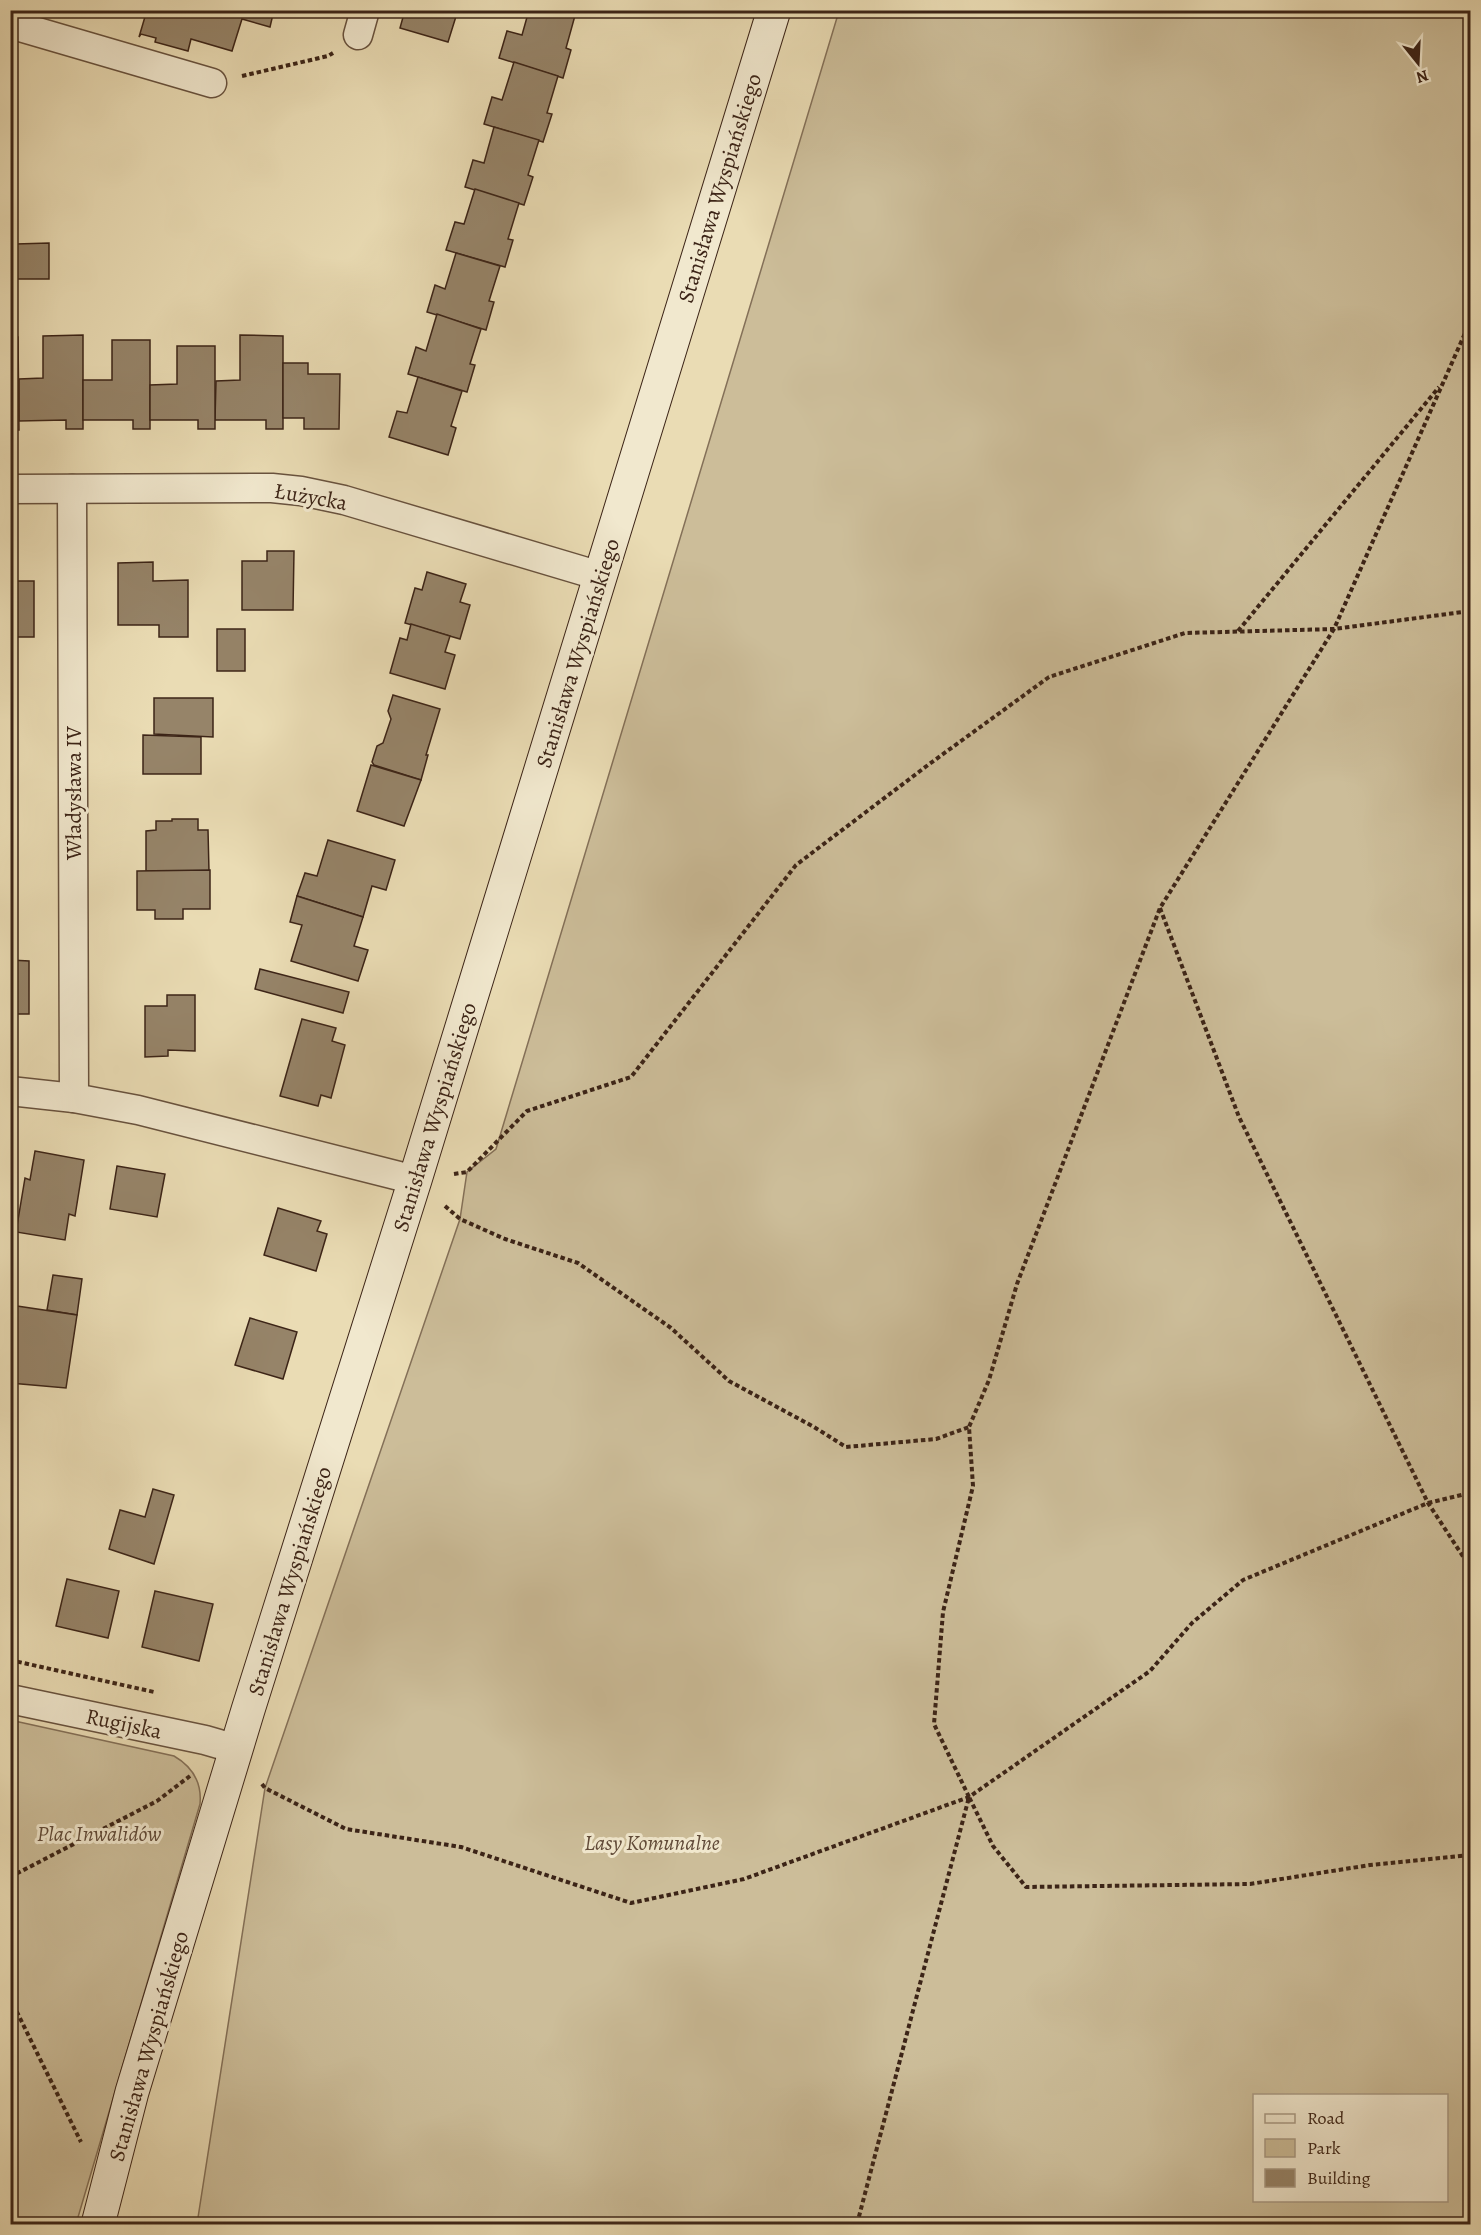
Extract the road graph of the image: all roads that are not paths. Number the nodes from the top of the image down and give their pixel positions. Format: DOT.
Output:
graph roads {
  1 [pos="774,10"];
  2 [pos="10,24"];
  3 [pos="212,83"];
  4 [pos="10,489"];
  5 [pos="72,489"];
  6 [pos="600,576"];
  7 [pos="10,1091"];
  8 [pos="74,1098"];
  9 [pos="415,1180"];
  10 [pos="10,1700"];
  11 [pos="236,1749"];
  12 [pos="98,2224"];
  1 -- 6 [label="street, Stanisława Wyspiańskiego"];
  2 -- 3 [label="street"];
  4 -- 5 [label="street, Łużycka"];
  5 -- 6 [label="street, Łużycka"];
  5 -- 8 [label="street, Władysława IV"];
  6 -- 9 [label="street, Stanisława Wyspiańskiego"];
  7 -- 8 [label="street"];
  8 -- 9 [label="street"];
  9 -- 11 [label="street, Stanisława Wyspiańskiego"];
  10 -- 11 [label="street, Rugijska"];
  11 -- 12 [label="street, Stanisława Wyspiańskiego"];
}
